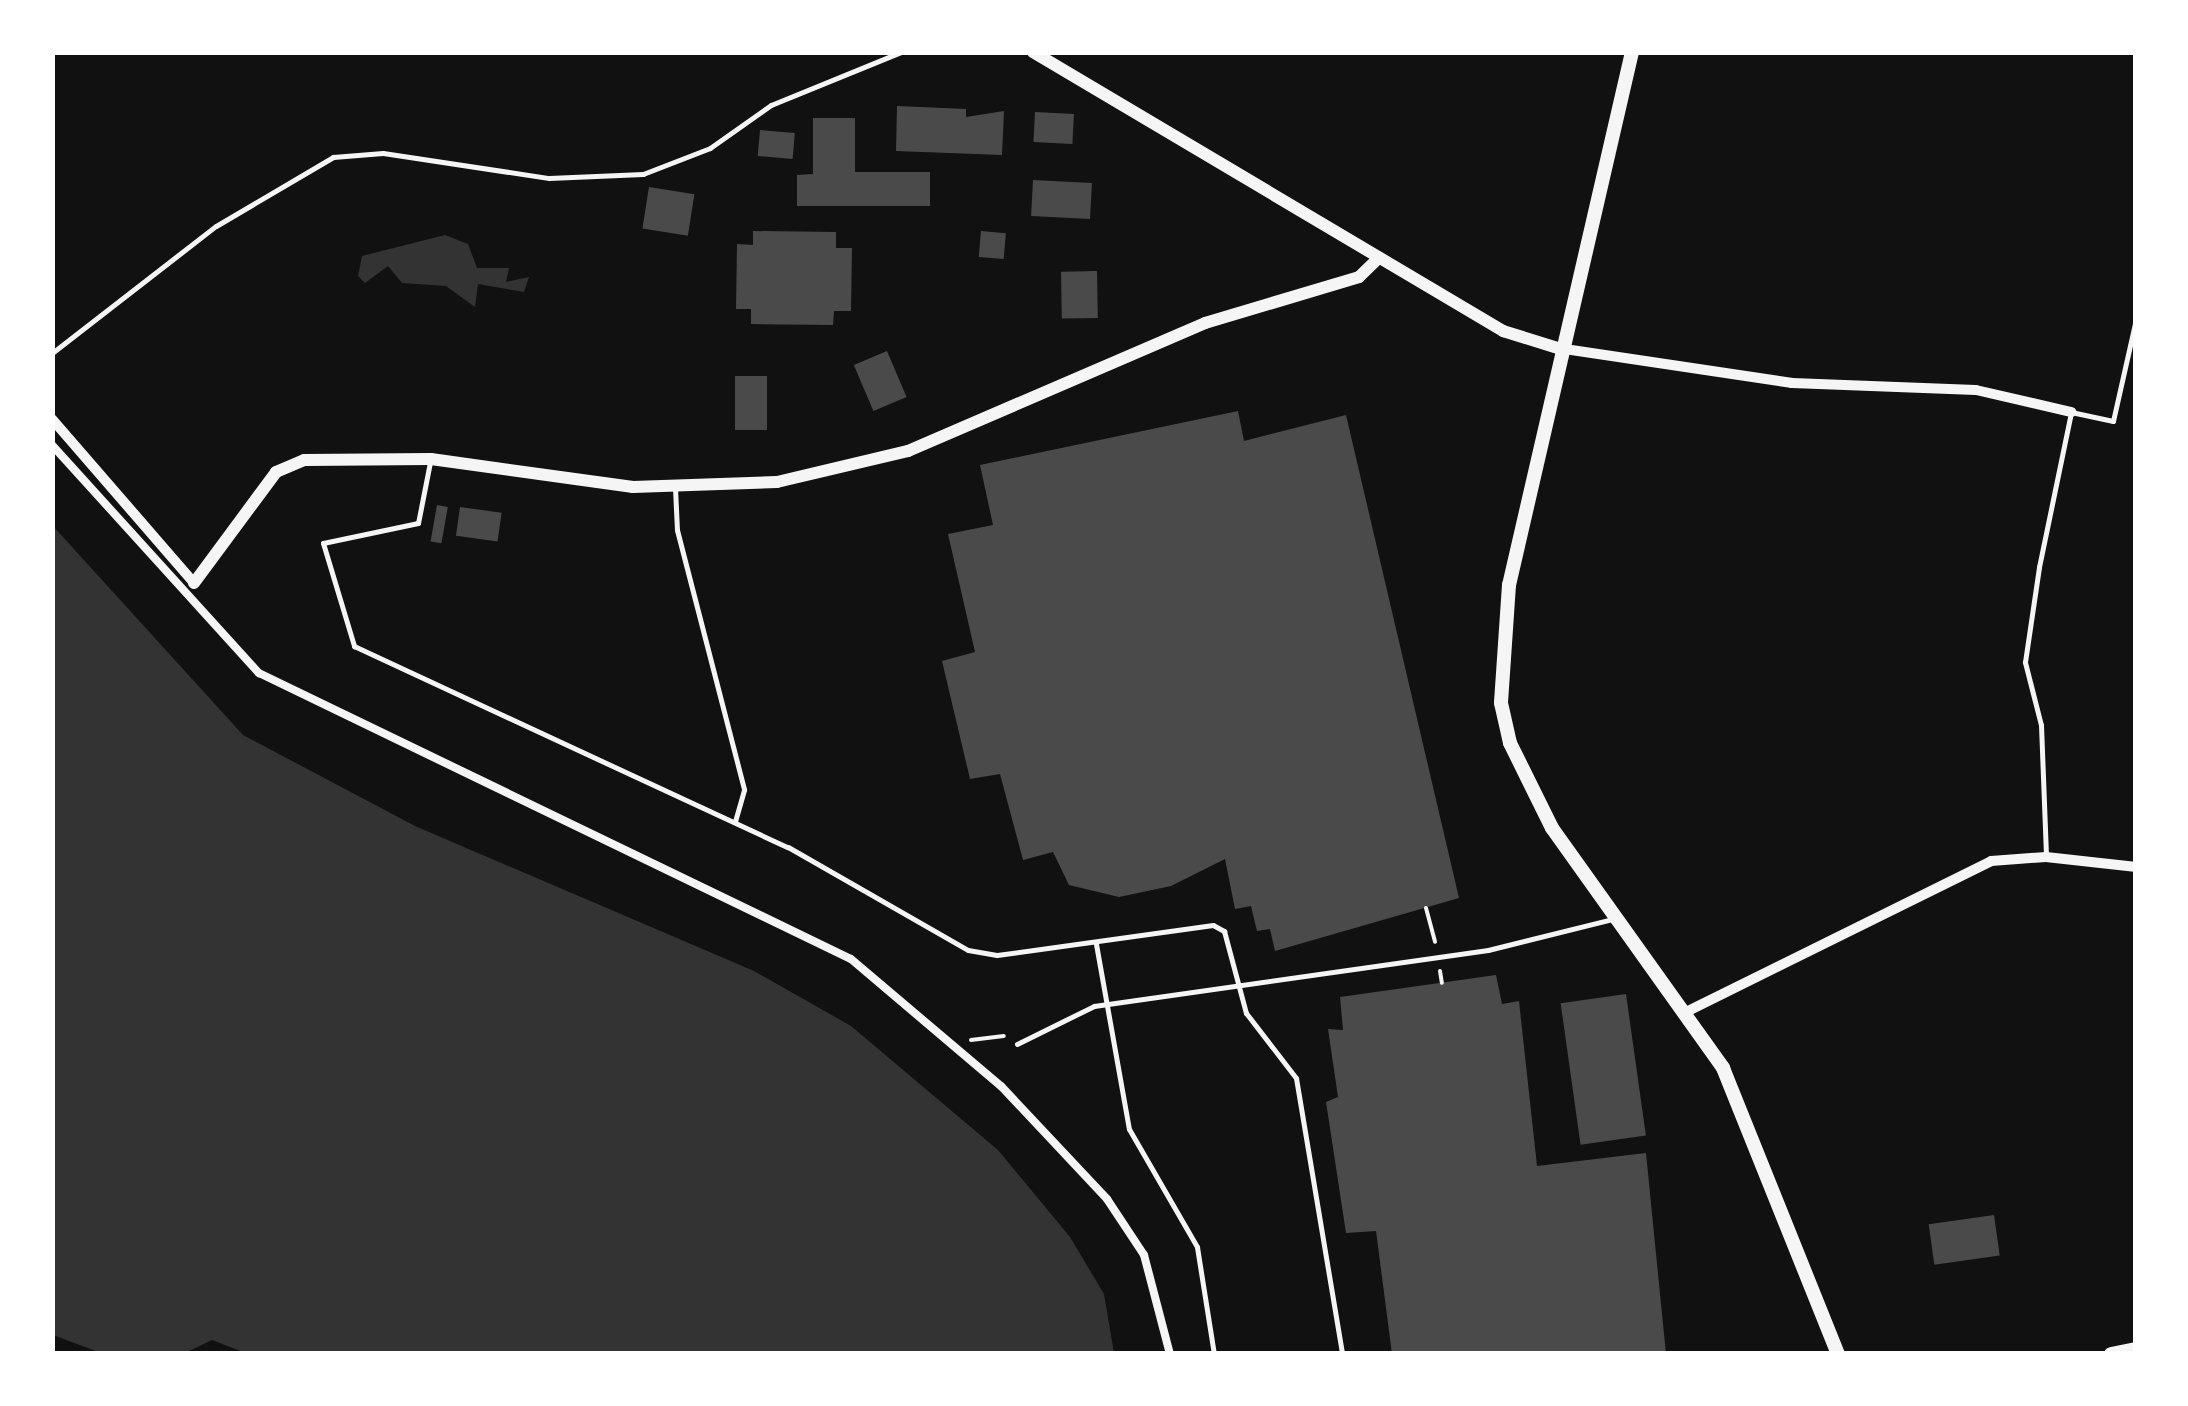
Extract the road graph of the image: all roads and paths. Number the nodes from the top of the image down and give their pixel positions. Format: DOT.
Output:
graph roads {
  1 [pos="901,52"];
  2 [pos="1032,52"];
  3 [pos="1632,52"];
  4 [pos="1379,258"];
  5 [pos="2136,319"];
  6 [pos="1558,348"];
  7 [pos="52,353"];
  8 [pos="2071,412"];
  9 [pos="52,420"];
  10 [pos="52,444"];
  11 [pos="431,459"];
  12 [pos="675,488"];
  13 [pos="194,583"];
  14 [pos="734,822"];
  15 [pos="2046,856"];
  16 [pos="2136,867"];
  17 [pos="1619,917"];
  18 [pos="1096,944"];
  19 [pos="1235,986"];
  20 [pos="1109,1003"];
  21 [pos="1688,1010"];
  22 [pos="1017,1044"];
  23 [pos="959,1048"];
  24 [pos="2136,1350"];
  25 [pos="1170,1354"];
  26 [pos="1214,1354"];
  27 [pos="1342,1354"];
  28 [pos="1838,1354"];
  29 [pos="2111,1354"];
  1 -- 7 [label="lane"];
  2 -- 4 [label="street"];
  3 -- 6 [label="main road"];
  4 -- 6 [label="street"];
  4 -- 12 [label="street"];
  5 -- 8 [label="lane"];
  6 -- 8 [label="street"];
  6 -- 17 [label="main road"];
  8 -- 15 [label="lane"];
  9 -- 13 [label="street"];
  10 -- 23 [label="street"];
  11 -- 12 [label="street"];
  11 -- 13 [label="street"];
  11 -- 14 [label="lane"];
  12 -- 14 [label="lane"];
  14 -- 18 [label="lane"];
  15 -- 16 [label="street"];
  15 -- 21 [label="street"];
  17 -- 19 [label="lane"];
  17 -- 21 [label="main road"];
  18 -- 19 [label="lane"];
  18 -- 20 [label="lane"];
  19 -- 20 [label="lane"];
  19 -- 27 [label="lane"];
  20 -- 22 [label="lane"];
  20 -- 26 [label="lane"];
  21 -- 28 [label="main road"];
  22 -- 23 [label="path"];
  23 -- 25 [label="street"];
  24 -- 29 [label="main road"];
}
